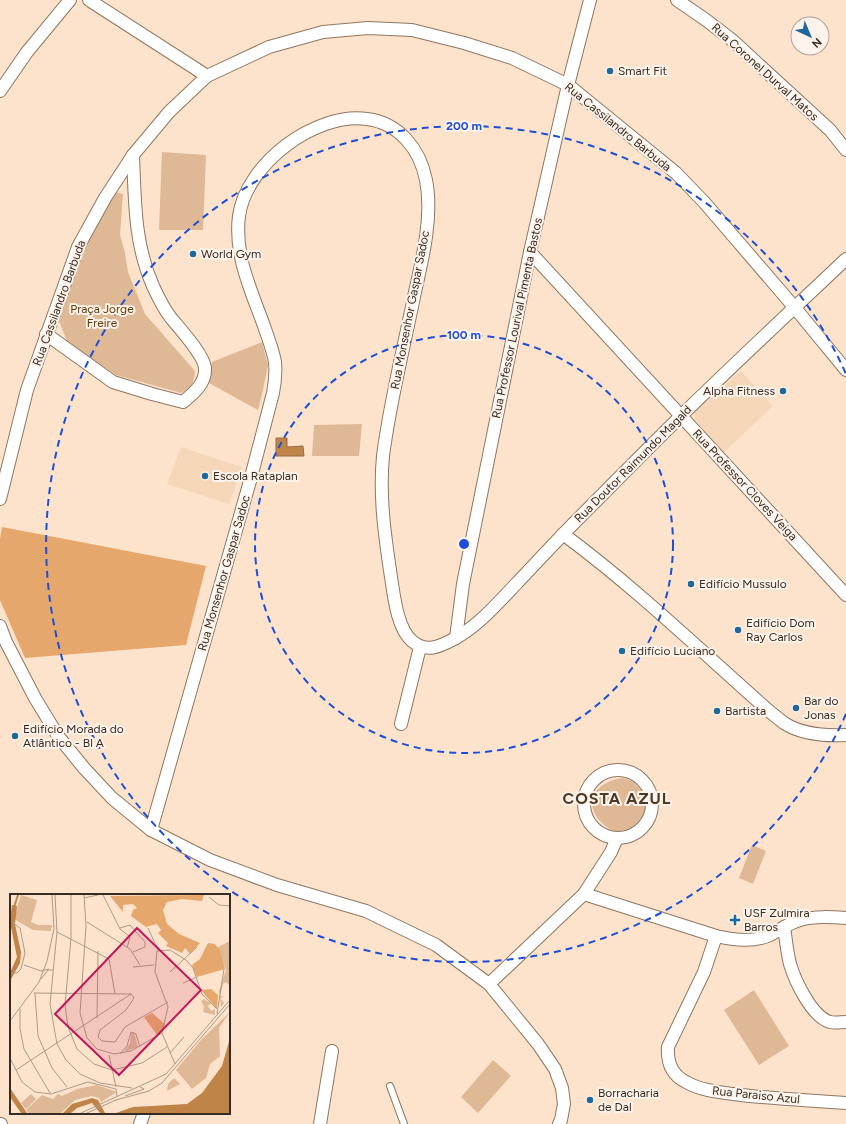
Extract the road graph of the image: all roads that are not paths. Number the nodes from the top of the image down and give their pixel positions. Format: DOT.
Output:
graph roads {
  1 [pos="70,0"];
  2 [pos="89,0"];
  3 [pos="590,0"];
  4 [pos="677,0"];
  5 [pos="208,76"];
  6 [pos="568,85"];
  7 [pos="0,92"];
  8 [pos="846,150"];
  9 [pos="133,155"];
  10 [pos="530,252"];
  11 [pos="846,259"];
  12 [pos="795,308"];
  13 [pos="46,334"];
  14 [pos="846,370"];
  15 [pos="681,416"];
  16 [pos="0,499"];
  17 [pos="563,534"];
  18 [pos="846,595"];
  19 [pos="0,626"];
  20 [pos="456,638"];
  21 [pos="420,647"];
  22 [pos="401,724"];
  23 [pos="846,735"];
  24 [pos="151,830"];
  25 [pos="617,838"];
  26 [pos="584,894"];
  27 [pos="846,918"];
  28 [pos="784,927"];
  29 [pos="716,936"];
  30 [pos="489,984"];
  31 [pos="846,1022"];
  32 [pos="332,1051"];
  33 [pos="390,1086"];
  34 [pos="846,1103"];
  35 [pos="144,1114"];
  36 [pos="563,1123"];
  37 [pos="140,1124"];
  38 [pos="320,1124"];
  39 [pos="404,1124"];
  1 -- 7 [label="street"];
  2 -- 5 [label="street"];
  3 -- 6 [label="street, Rua Professor Lourival Pimenta Bastos"];
  4 -- 8 [label="street, Rua Coronel Durval Matos"];
  5 -- 6 [label="street, Rua Cassilandro Barbuda"];
  5 -- 9 [label="street, Rua Cassilandro Barbuda"];
  6 -- 10 [label="street, Rua Professor Lourival Pimenta Bastos"];
  6 -- 12 [label="street, Rua Cassilandro Barbuda"];
  9 -- 13 [label="street, Rua Cassilandro Barbuda"];
  9 -- 13 [label="street"];
  10 -- 15 [label="street, Rua Professor Cloves Veiga"];
  10 -- 20 [label="street, Rua Professor Lourival Pimenta Bastos"];
  11 -- 12 [label="street, Rua Doutor Raimundo Magald"];
  12 -- 14 [label="street, Rua Cassilandro Barbuda"];
  12 -- 15 [label="street, Rua Doutor Raimundo Magald"];
  13 -- 16 [label="street, Rua Cassilandro Barbuda"];
  15 -- 17 [label="street, Rua Doutor Raimundo Magald"];
  15 -- 18 [label="street, Rua Professor Cloves Veiga"];
  17 -- 20 [label="street, Rua Doutor Raimundo Magald"];
  17 -- 23 [label="street"];
  19 -- 24 [label="street"];
  20 -- 21 [label="street"];
  21 -- 22 [label="street"];
  21 -- 24 [label="street, Rua Monsenhor Gaspar Sadoc"];
  24 -- 30 [label="street"];
  25 -- 25 [label="street"];
  25 -- 26 [label="street"];
  26 -- 29 [label="street"];
  26 -- 30 [label="street"];
  27 -- 28 [label="street"];
  28 -- 29 [label="street"];
  28 -- 31 [label="street"];
  29 -- 34 [label="street, Rua Paraiso Azul"];
  30 -- 36 [label="street"];
  32 -- 38 [label="street"];
  33 -- 39 [label="lane"];
  35 -- 37 [label="street"];
}
